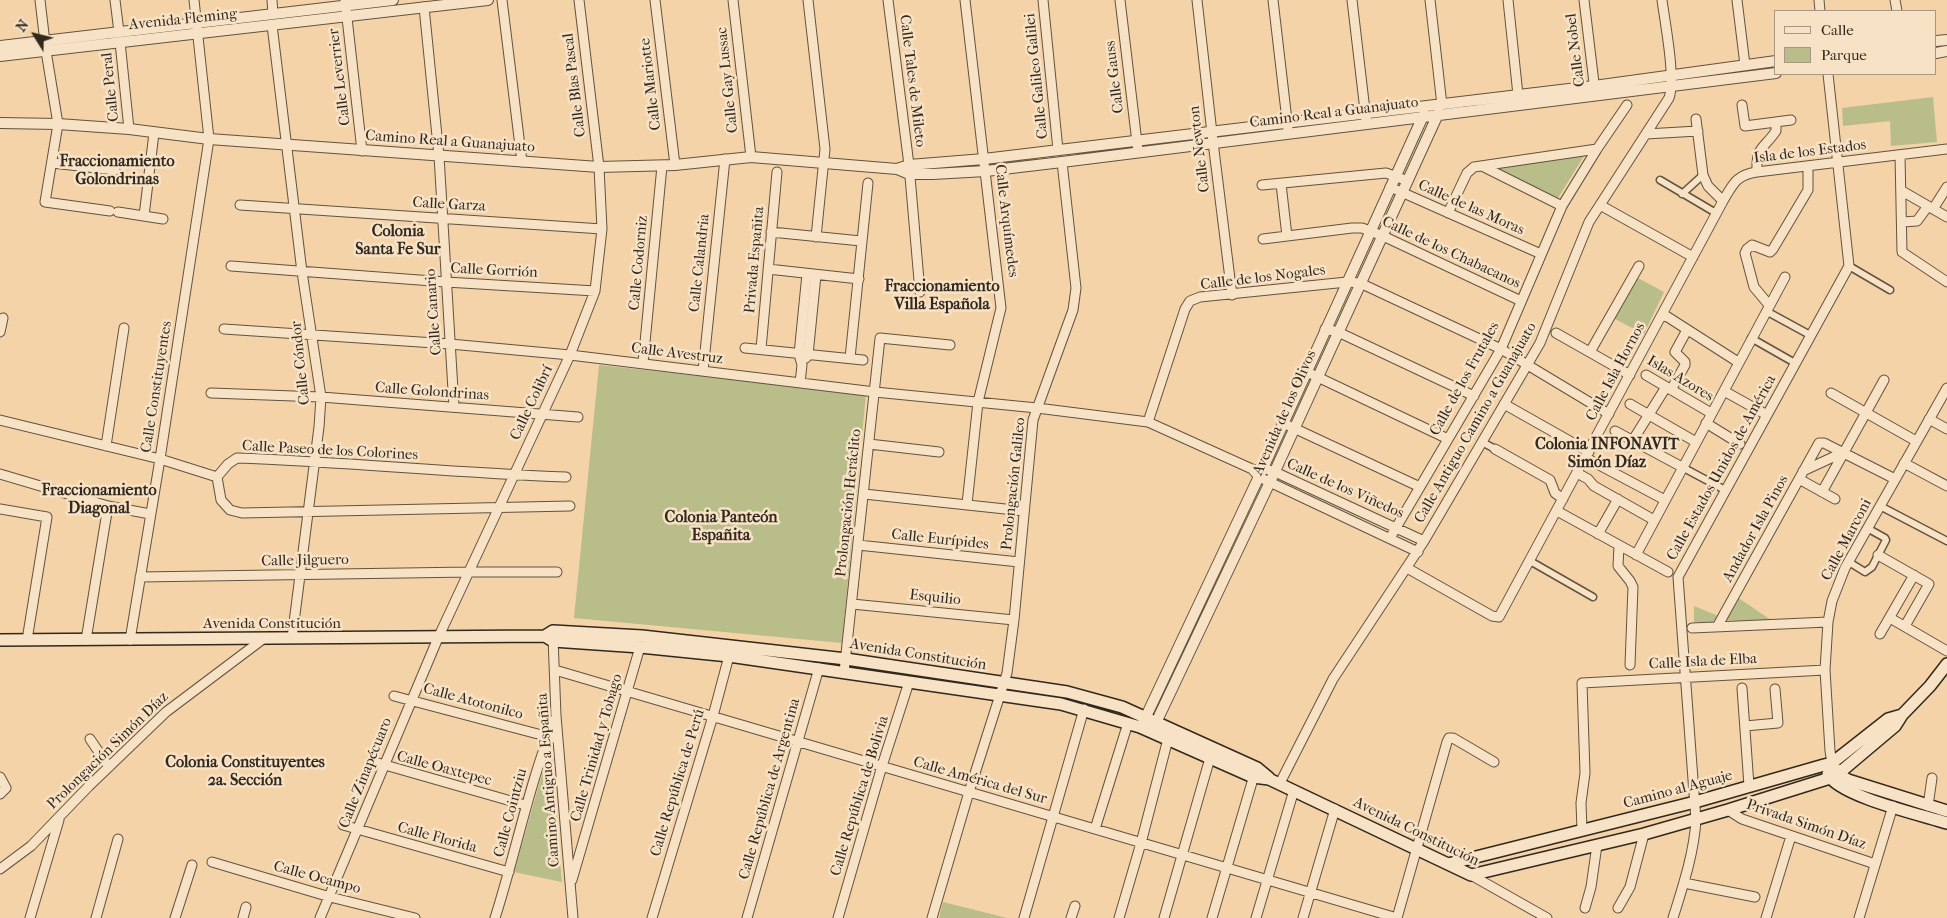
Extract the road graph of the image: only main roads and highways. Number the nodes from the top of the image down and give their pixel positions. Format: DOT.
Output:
graph roads {
  1 [pos="550,636"];
  2 [pos="0,640"];
  3 [pos="1946,668"];
  4 [pos="1902,715"];
  5 [pos="1143,722"];
  6 [pos="1154,727"];
  7 [pos="1829,760"];
  8 [pos="1255,772"];
  9 [pos="1834,776"];
  10 [pos="1947,811"];
  11 [pos="1947,822"];
  12 [pos="1448,864"];
  13 [pos="1471,874"];
  1 -- 2 [label="main road, Avenida Constitución"];
  1 -- 5 [label="main road, Avenida Constitución"];
  1 -- 5 [label="main road, Avenida Constitución"];
  3 -- 4 [label="main road, Camino al Aguaje"];
  4 -- 7 [label="main road, Camino al Aguaje"];
  4 -- 9 [label="main road, Camino al Aguaje"];
  5 -- 6 [label="main road, Avenida Constitución"];
  6 -- 8 [label="main road, Avenida Constitución"];
  6 -- 8 [label="main road, Avenida Constitución"];
  7 -- 9 [label="main road"];
  7 -- 12 [label="main road, Camino al Aguaje"];
  8 -- 12 [label="main road, Avenida Constitución"];
  9 -- 10 [label="main road"];
  9 -- 11 [label="main road"];
  9 -- 13 [label="main road, Camino al Aguaje"];
  12 -- 13 [label="main road, Avenida Constitución"];
}
